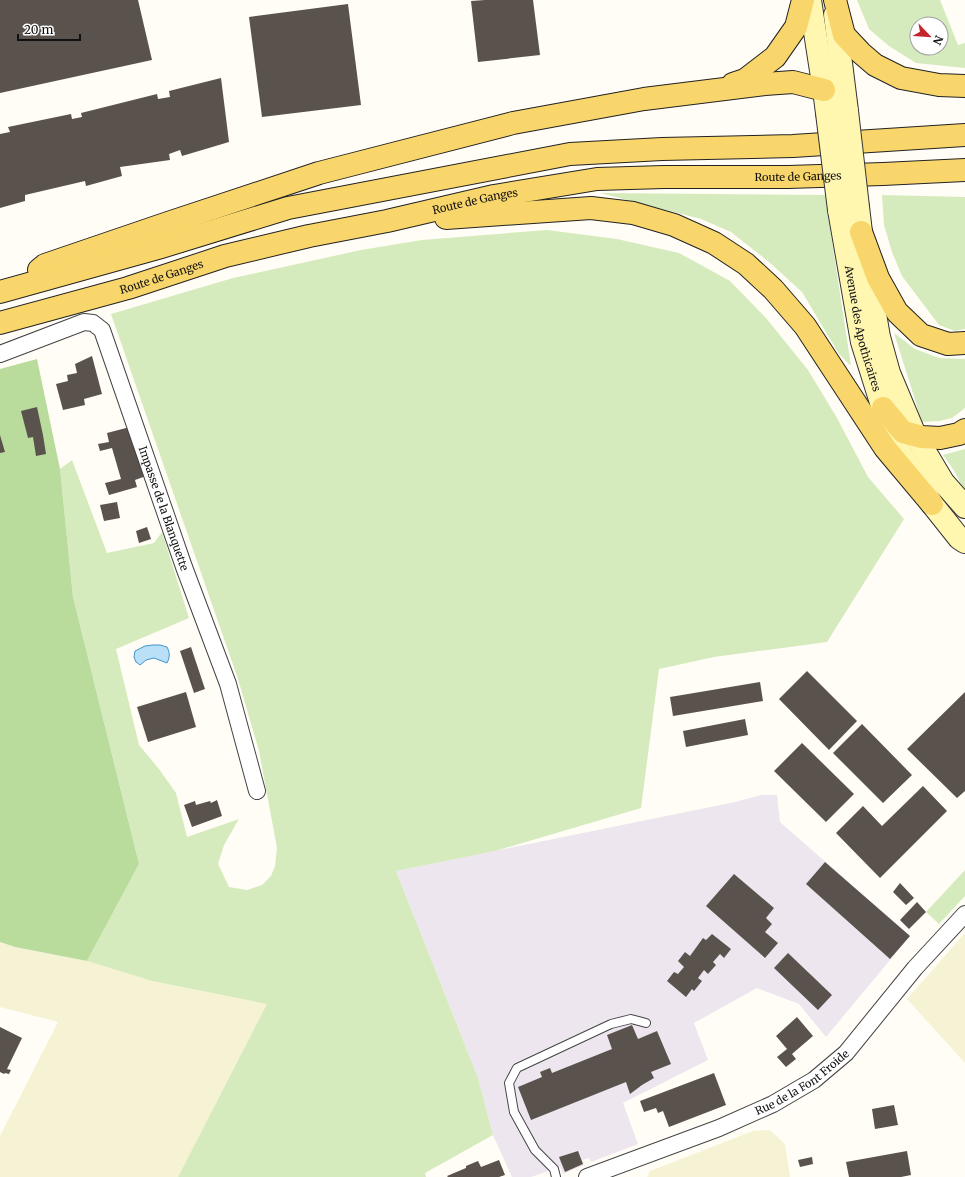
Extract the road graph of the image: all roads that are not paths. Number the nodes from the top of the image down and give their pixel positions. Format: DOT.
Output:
graph roads {
  1 [pos="803,0"];
  2 [pos="810,0"];
  3 [pos="834,0"];
  4 [pos="965,86"];
  5 [pos="824,90"];
  6 [pos="710,91"];
  7 [pos="837,113"];
  8 [pos="965,135"];
  9 [pos="965,170"];
  10 [pos="883,174"];
  11 [pos="965,185"];
  12 [pos="848,208"];
  13 [pos="387,221"];
  14 [pos="861,232"];
  15 [pos="8,290"];
  16 [pos="0,323"];
  17 [pos="965,343"];
  18 [pos="0,354"];
  19 [pos="883,408"];
  20 [pos="965,430"];
  21 [pos="915,435"];
  22 [pos="932,504"];
  23 [pos="965,507"];
  24 [pos="965,542"];
  25 [pos="257,791"];
  26 [pos="965,914"];
  27 [pos="646,1023"];
  28 [pos="556,1177"];
  29 [pos="587,1177"];
  1 -- 6 [label="main road"];
  2 -- 5 [label="street, Avenue des Apothicaires"];
  3 -- 4 [label="main road"];
  3 -- 7 [label="street, Avenue des Apothicaires"];
  5 -- 6 [label="main road"];
  5 -- 7 [label="street, Avenue des Apothicaires"];
  6 -- 15 [label="main road"];
  7 -- 12 [label="street, Avenue des Apothicaires, bridge"];
  8 -- 15 [label="main road"];
  9 -- 10 [label="main road, Route de Ganges"];
  10 -- 11 [label="main road"];
  10 -- 13 [label="main road, Route de Ganges"];
  12 -- 14 [label="street, Avenue des Apothicaires"];
  12 -- 19 [label="street, Avenue des Apothicaires"];
  13 -- 16 [label="main road, Route de Ganges"];
  13 -- 22 [label="main road"];
  14 -- 17 [label="main road"];
  14 -- 21 [label="street, Avenue des Apothicaires"];
  18 -- 25 [label="street, Impasse de la Blanquette"];
  19 -- 21 [label="main road"];
  19 -- 22 [label="street, Avenue des Apothicaires"];
  20 -- 21 [label="main road"];
  21 -- 23 [label="street, Avenue des Apothicaires"];
  22 -- 24 [label="street, Avenue des Apothicaires"];
  26 -- 29 [label="street, Rue de la Font Froide"];
  27 -- 28 [label="lane"];
}
